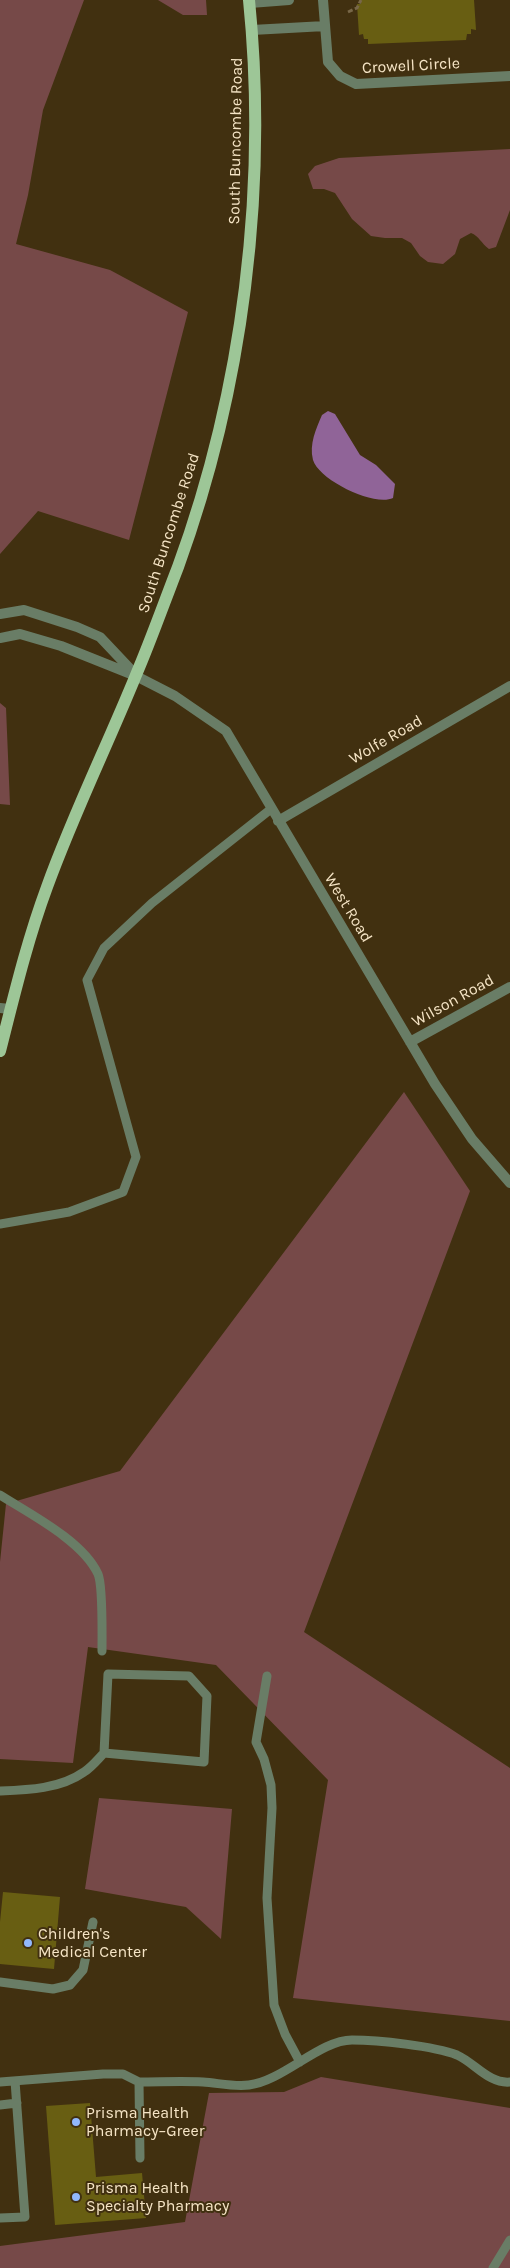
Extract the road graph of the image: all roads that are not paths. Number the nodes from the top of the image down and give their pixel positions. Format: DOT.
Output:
graph roads {
  1 [pos="289,0"];
  2 [pos="323,0"];
  3 [pos="249,1"];
  4 [pos="325,26"];
  5 [pos="252,30"];
  6 [pos="510,76"];
  7 [pos="0,614"];
  8 [pos="0,638"];
  9 [pos="136,676"];
  10 [pos="510,686"];
  11 [pos="272,809"];
  12 [pos="278,821"];
  13 [pos="510,987"];
  14 [pos="5,1008"];
  15 [pos="410,1042"];
  16 [pos="0,1051"];
  17 [pos="510,1183"];
  18 [pos="0,1224"];
  19 [pos="0,1495"];
  20 [pos="102,1651"];
  21 [pos="267,1676"];
  22 [pos="104,1753"];
  23 [pos="0,1791"];
  24 [pos="93,1922"];
  25 [pos="0,1982"];
  26 [pos="300,2062"];
  27 [pos="15,2081"];
  28 [pos="0,2082"];
  29 [pos="138,2082"];
  30 [pos="510,2082"];
  31 [pos="17,2103"];
  32 [pos="0,2105"];
  33 [pos="140,2158"];
  34 [pos="0,2218"];
  35 [pos="510,2240"];
  36 [pos="493,2268"];
  1 -- 3 [label="street"];
  2 -- 4 [label="street, Crowell Circle"];
  3 -- 5 [label="main road, South Buncombe Road"];
  4 -- 5 [label="street"];
  4 -- 6 [label="street, Crowell Circle"];
  5 -- 9 [label="main road, South Buncombe Road"];
  7 -- 9 [label="street"];
  8 -- 9 [label="street"];
  9 -- 11 [label="street, West Road"];
  9 -- 14 [label="main road, South Buncombe Road"];
  10 -- 12 [label="street, Wolfe Road"];
  11 -- 12 [label="street, West Road"];
  11 -- 18 [label="lane"];
  12 -- 15 [label="street, West Road"];
  13 -- 15 [label="street, Wilson Road"];
  14 -- 16 [label="main road, South Buncombe Road"];
  15 -- 17 [label="street, West Road"];
  19 -- 20 [label="lane"];
  21 -- 26 [label="lane"];
  22 -- 22 [label="lane"];
  22 -- 23 [label="lane"];
  24 -- 25 [label="lane"];
  26 -- 29 [label="lane"];
  26 -- 30 [label="lane"];
  27 -- 28 [label="lane"];
  27 -- 29 [label="lane"];
  27 -- 31 [label="lane"];
  29 -- 33 [label="lane"];
  31 -- 32 [label="lane"];
  31 -- 34 [label="lane"];
  35 -- 36 [label="lane"];
}
